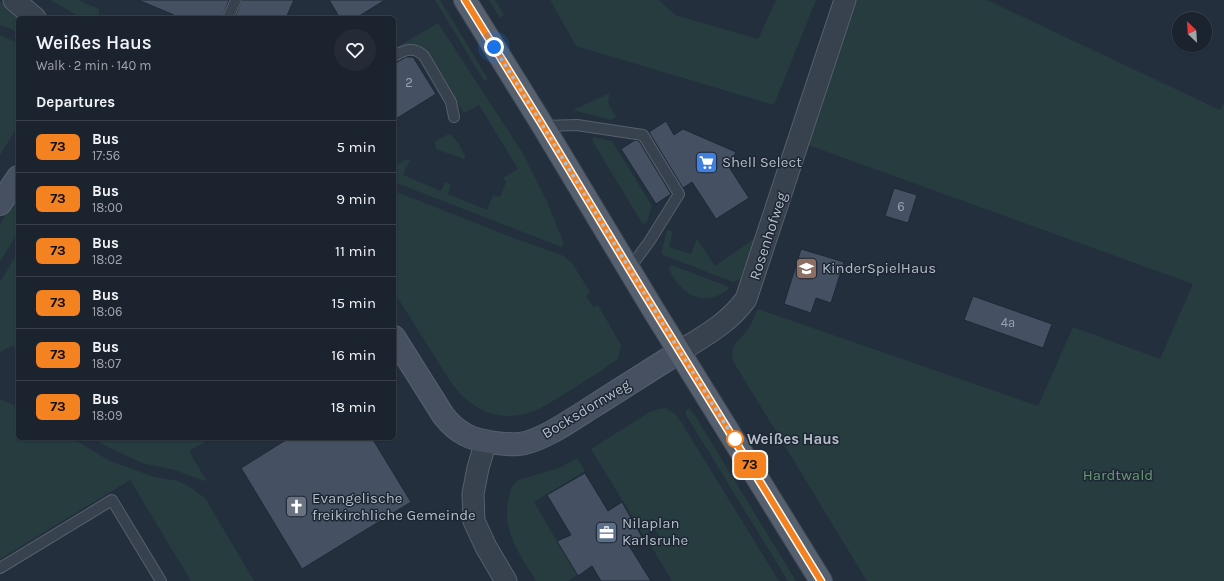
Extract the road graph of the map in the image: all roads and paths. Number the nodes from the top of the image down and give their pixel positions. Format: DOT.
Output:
graph roads {
  1 [pos="14,0"];
  2 [pos="236,0"];
  3 [pos="465,0"];
  4 [pos="845,0"];
  5 [pos="33,16"];
  6 [pos="229,16"];
  7 [pos="396,55"];
  8 [pos="454,117"];
  9 [pos="543,126"];
  10 [pos="16,180"];
  11 [pos="0,204"];
  12 [pos="629,269"];
  13 [pos="396,340"];
  14 [pos="680,352"];
  15 [pos="486,441"];
  16 [pos="0,568"];
  17 [pos="161,581"];
  18 [pos="506,581"];
  19 [pos="821,581"];
  1 -- 5 [label="street"];
  2 -- 6 [label="lane"];
  3 -- 9 [label="main road"];
  4 -- 14 [label="street, Rosenhofweg"];
  7 -- 8 [label="lane"];
  9 -- 12 [label="main road"];
  9 -- 12 [label="lane"];
  10 -- 11 [label="main road"];
  12 -- 14 [label="main road"];
  13 -- 15 [label="main road, Bocksdornweg"];
  14 -- 15 [label="main road, Bocksdornweg"];
  14 -- 19 [label="main road"];
  15 -- 18 [label="street"];
  16 -- 17 [label="lane"];
}
